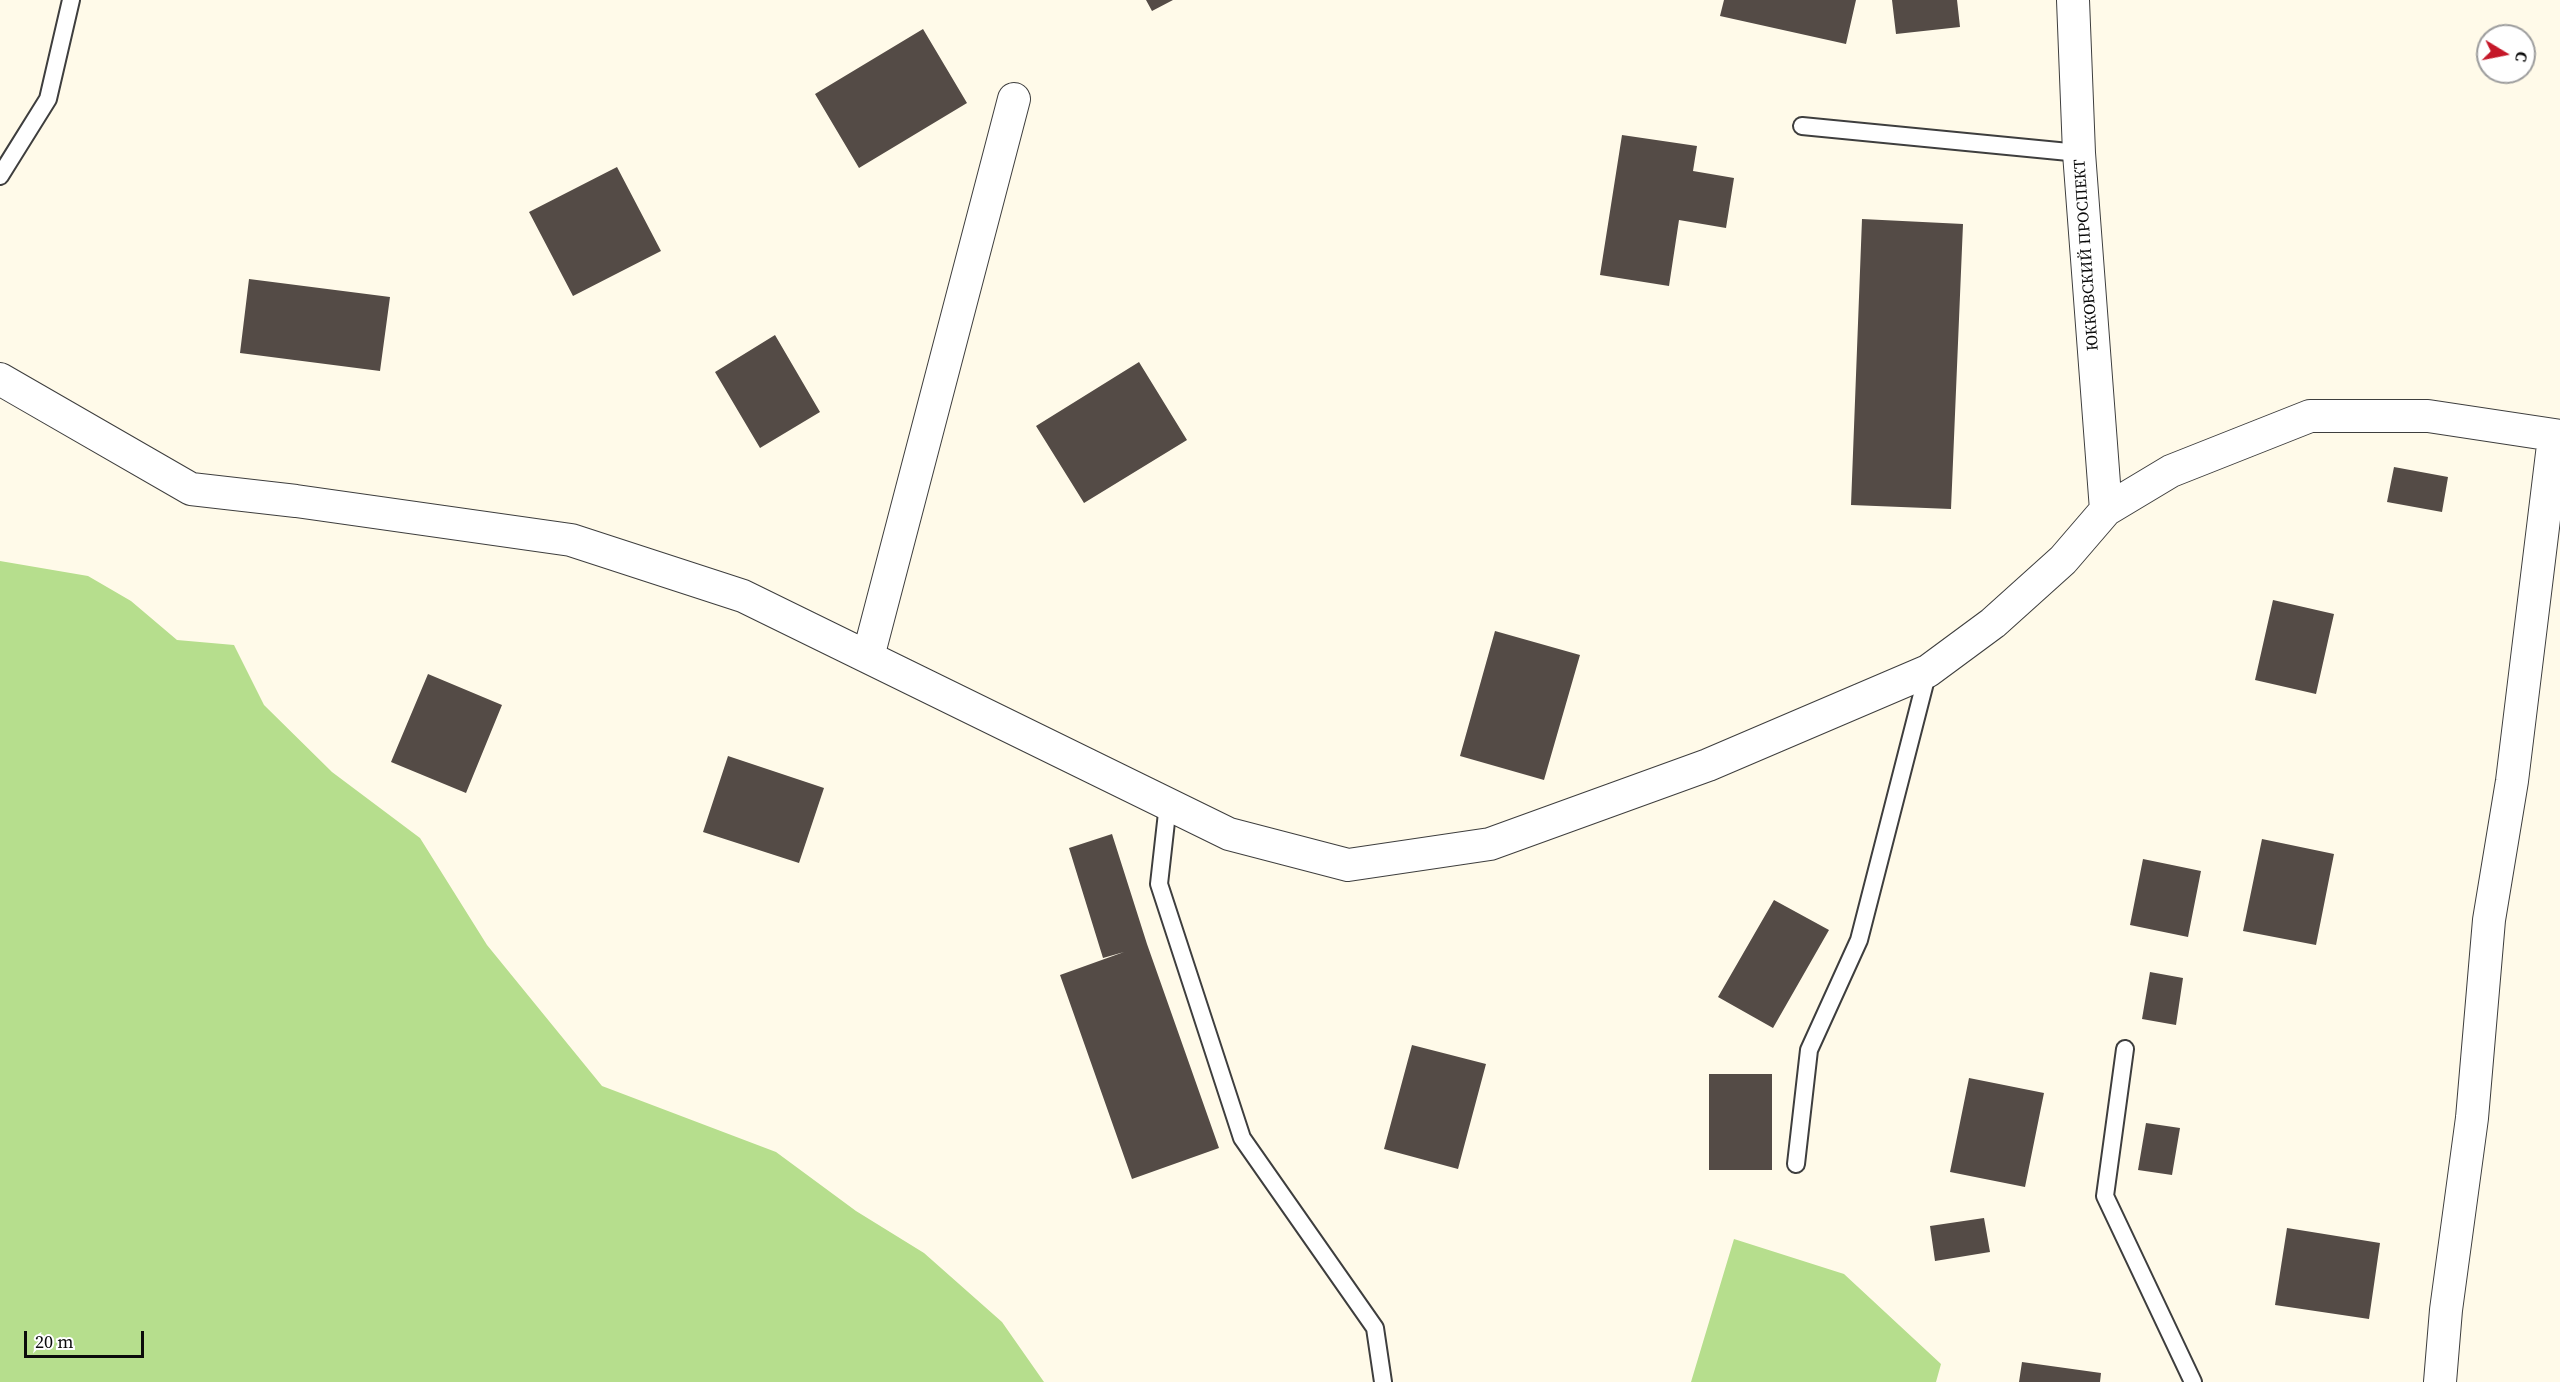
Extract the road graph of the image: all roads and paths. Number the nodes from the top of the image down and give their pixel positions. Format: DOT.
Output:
graph roads {
  1 [pos="71,0"];
  2 [pos="2073,0"];
  3 [pos="1014,99"];
  4 [pos="1802,126"];
  5 [pos="2079,153"];
  6 [pos="0,176"];
  7 [pos="0,379"];
  8 [pos="2557,436"];
  9 [pos="2106,510"];
  10 [pos="868,657"];
  11 [pos="1928,671"];
  12 [pos="1168,804"];
  13 [pos="2125,1048"];
  14 [pos="1796,1164"];
  15 [pos="1383,1382"];
  16 [pos="2193,1382"];
  17 [pos="2440,1382"];
  1 -- 6 [label="lane"];
  2 -- 5 [label="street, ЮККОВСКИЙ ПРОСПЕКТ"];
  3 -- 10 [label="street"];
  4 -- 5 [label="lane"];
  5 -- 9 [label="street, ЮККОВСКИЙ ПРОСПЕКТ"];
  7 -- 10 [label="street"];
  8 -- 9 [label="street"];
  8 -- 17 [label="street"];
  9 -- 11 [label="street"];
  10 -- 12 [label="street"];
  11 -- 12 [label="street"];
  11 -- 14 [label="lane"];
  12 -- 15 [label="lane"];
  13 -- 16 [label="lane"];
}
